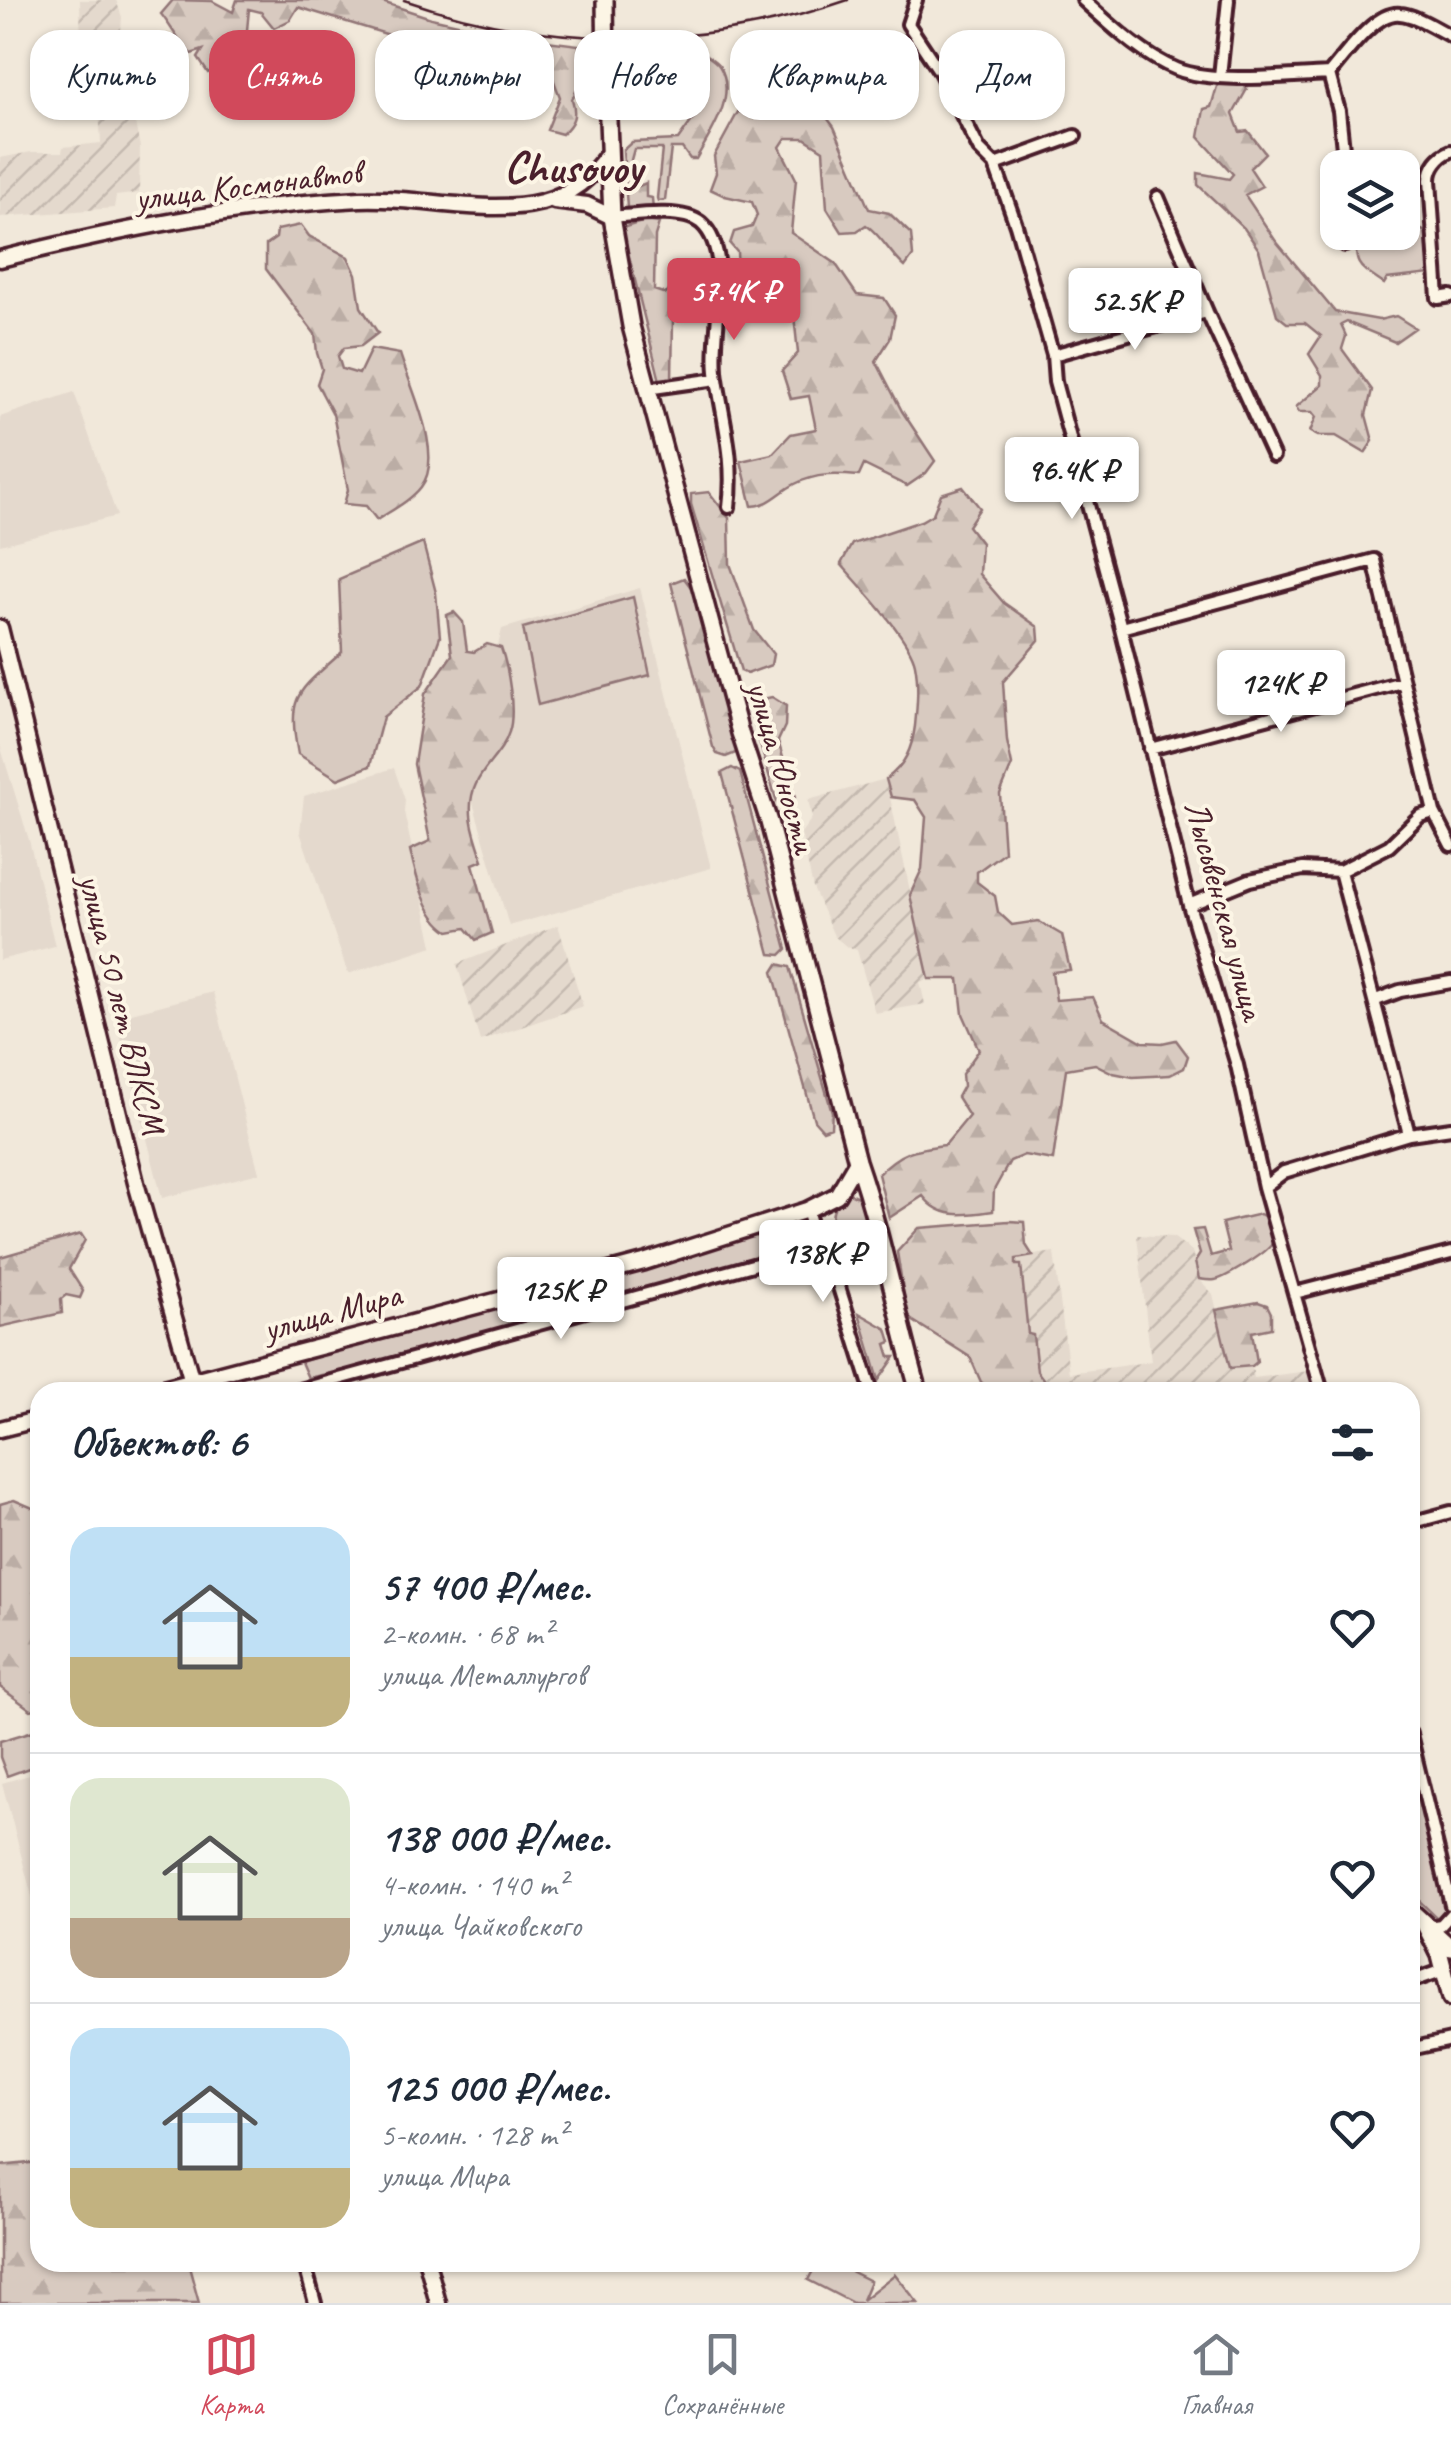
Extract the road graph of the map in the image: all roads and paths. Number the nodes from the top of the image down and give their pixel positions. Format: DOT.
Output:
graph roads {
  1 [pos="605,0"];
  2 [pos="916,0"];
  3 [pos="1083,0"];
  4 [pos="1228,0"];
  5 [pos="1451,36"];
  6 [pos="1330,74"];
  7 [pos="1220,76"];
  8 [pos="1076,136"];
  9 [pos="1343,150"];
  10 [pos="1451,151"];
  11 [pos="608,154"];
  12 [pos="995,165"];
  13 [pos="1158,197"];
  14 [pos="543,202"];
  15 [pos="612,216"];
  16 [pos="0,259"];
  17 [pos="1451,296"];
  18 [pos="1207,312"];
  19 [pos="1052,356"];
  20 [pos="716,380"];
  21 [pos="646,389"];
  22 [pos="1274,456"];
  23 [pos="730,507"];
  24 [pos="0,628"];
  25 [pos="1121,628"];
  26 [pos="1402,682"];
  27 [pos="1150,749"];
  28 [pos="1434,812"];
  29 [pos="1451,845"];
  30 [pos="1340,871"];
  31 [pos="1190,904"];
  32 [pos="1451,982"];
  33 [pos="1376,1000"];
  34 [pos="1451,1128"];
  35 [pos="1410,1134"];
  36 [pos="857,1161"];
  37 [pos="1264,1187"];
  38 [pos="807,1210"];
  39 [pos="818,1248"];
  40 [pos="881,1253"];
  41 [pos="1451,1253"];
  42 [pos="831,1262"];
  43 [pos="1295,1293"];
  44 [pos="193,1382"];
  45 [pos="212,1382"];
  46 [pos="329,1382"];
  47 [pos="869,1382"];
  48 [pos="916,1382"];
  49 [pos="1319,1382"];
  50 [pos="30,1422"];
  51 [pos="0,1429"];
  52 [pos="1451,1512"];
  53 [pos="1420,1520"];
  54 [pos="1420,1794"];
  55 [pos="1451,1905"];
  56 [pos="1451,1914"];
  57 [pos="1420,1921"];
  58 [pos="1426,1927"];
  59 [pos="1451,1948"];
  60 [pos="1447,1967"];
  61 [pos="1420,1978"];
  62 [pos="1451,1998"];
  63 [pos="1451,2040"];
  64 [pos="1420,2047"];
  65 [pos="307,2272"];
  66 [pos="430,2272"];
  67 [pos="315,2303"];
  68 [pos="438,2303"];
  1 -- 11 [label="main road, улица Юности, bridge"];
  2 -- 12 [label="street, Лысьвенская улица"];
  3 -- 7 [label="street"];
  4 -- 7 [label="street"];
  5 -- 6 [label="street"];
  6 -- 7 [label="street"];
  6 -- 9 [label="street"];
  8 -- 12 [label="street"];
  10 -- 17 [label="street"];
  11 -- 14 [label="street, улица Космонавтов"];
  11 -- 15 [label="main road, улица Юности"];
  12 -- 19 [label="street, Лысьвенская улица"];
  13 -- 18 [label="street"];
  14 -- 15 [label="street"];
  14 -- 16 [label="street, улица Космонавтов"];
  15 -- 20 [label="street"];
  15 -- 21 [label="main road, улица Юности"];
  18 -- 19 [label="street"];
  18 -- 22 [label="street"];
  19 -- 25 [label="street, Лысьвенская улица"];
  20 -- 21 [label="street"];
  20 -- 23 [label="street"];
  21 -- 36 [label="main road, улица Юности"];
  24 -- 44 [label="street, улица 50 лет ВЛКСМ"];
  25 -- 26 [label="street"];
  25 -- 27 [label="street, Лысьвенская улица"];
  26 -- 27 [label="street"];
  26 -- 28 [label="street"];
  27 -- 31 [label="street, Лысьвенская улица"];
  28 -- 29 [label="street"];
  28 -- 30 [label="street"];
  30 -- 31 [label="street"];
  30 -- 33 [label="street"];
  31 -- 37 [label="street, Лысьвенская улица"];
  32 -- 33 [label="street"];
  33 -- 35 [label="street"];
  34 -- 35 [label="street"];
  35 -- 37 [label="street"];
  36 -- 38 [label="street, улица Мира"];
  36 -- 40 [label="main road, улица Юности"];
  37 -- 43 [label="street, Лысьвенская улица"];
  38 -- 39 [label="street"];
  38 -- 45 [label="street, улица Мира"];
  39 -- 42 [label="street"];
  39 -- 46 [label="street, улица Мира"];
  40 -- 42 [label="street"];
  40 -- 48 [label="main road, улица Юности"];
  41 -- 43 [label="street"];
  42 -- 47 [label="street"];
  43 -- 49 [label="street, Лысьвенская улица"];
  50 -- 51 [label="street"];
  52 -- 53 [label="street"];
  54 -- 55 [label="street"];
  56 -- 58 [label="street"];
  57 -- 58 [label="main road"];
  58 -- 59 [label="main road"];
  58 -- 60 [label="main road"];
  60 -- 61 [label="street"];
  60 -- 62 [label="main road"];
  63 -- 64 [label="street"];
  65 -- 67 [label="street"];
  66 -- 68 [label="street"];
}
